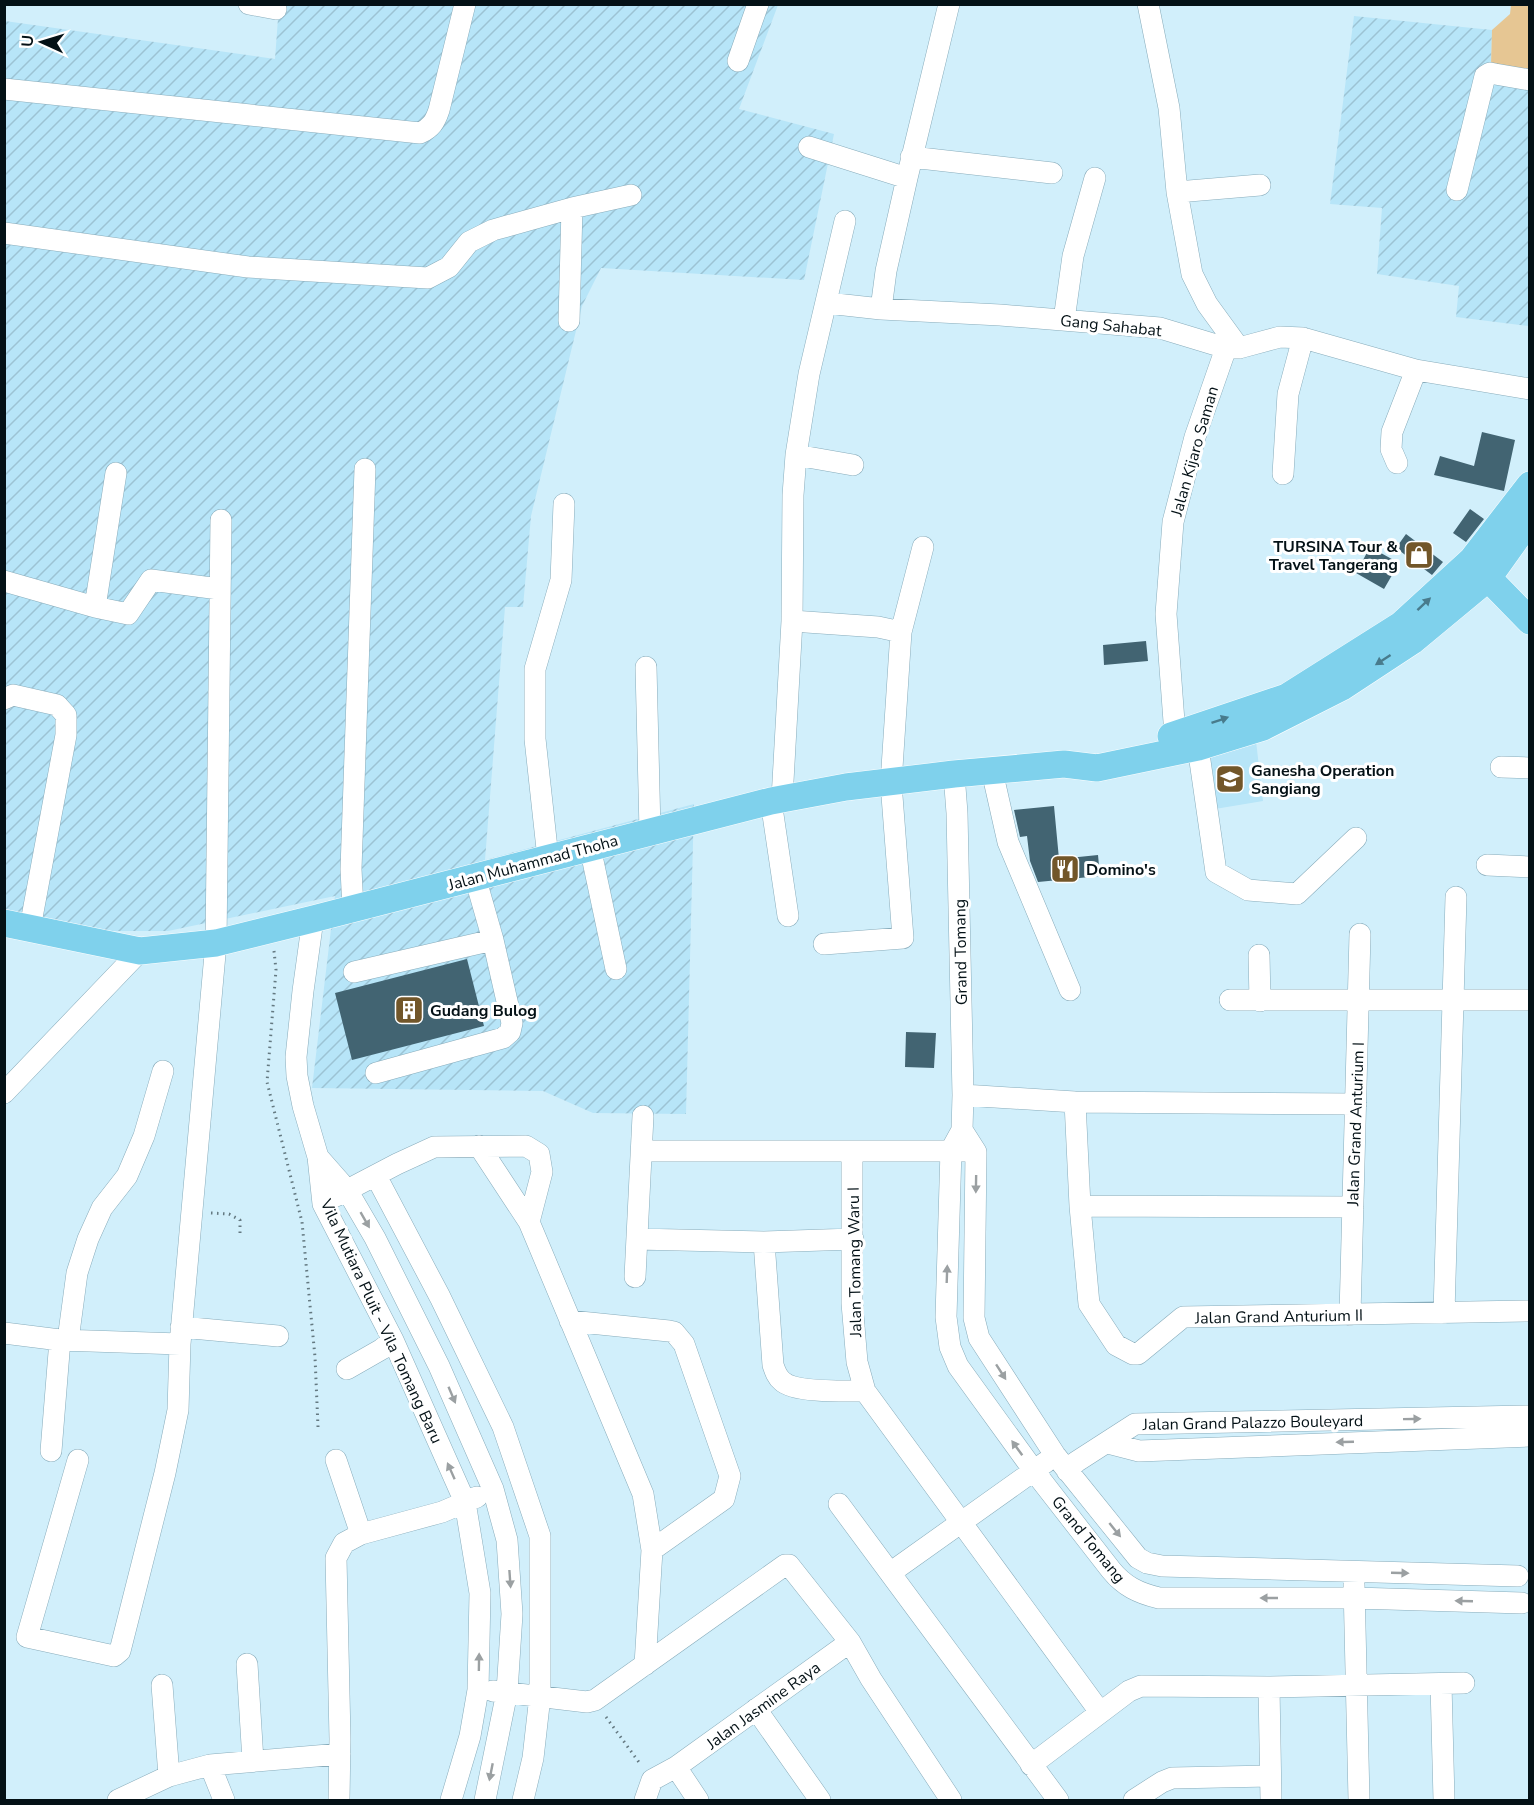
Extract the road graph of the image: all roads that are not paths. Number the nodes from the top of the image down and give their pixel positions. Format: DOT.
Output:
graph roads {
  1 [pos="249,4"];
  2 [pos="465,4"];
  3 [pos="758,4"];
  4 [pos="949,4"];
  5 [pos="1148,4"];
  6 [pos="276,9"];
  7 [pos="738,61"];
  8 [pos="1530,80"];
  9 [pos="4,89"];
  10 [pos="809,147"];
  11 [pos="909,168"];
  12 [pos="1052,173"];
  13 [pos="1095,178"];
  14 [pos="1260,185"];
  15 [pos="1457,190"];
  16 [pos="1177,192"];
  17 [pos="631,195"];
  18 [pos="572,208"];
  19 [pos="846,221"];
  20 [pos="4,233"];
  21 [pos="827,303"];
  22 [pos="881,309"];
  23 [pos="1064,320"];
  24 [pos="569,321"];
  25 [pos="1303,338"];
  26 [pos="1232,348"];
  27 [pos="1416,370"];
  28 [pos="1530,389"];
  29 [pos="796,455"];
  30 [pos="1397,463"];
  31 [pos="853,465"];
  32 [pos="365,469"];
  33 [pos="116,473"];
  34 [pos="1283,474"];
  35 [pos="1530,485"];
  36 [pos="564,504"];
  37 [pos="1530,519"];
  38 [pos="221,520"];
  39 [pos="923,547"];
  40 [pos="1488,578"];
  41 [pos="4,581"];
  42 [pos="219,589"];
  43 [pos="95,607"];
  44 [pos="792,621"];
  45 [pos="1530,621"];
  46 [pos="901,632"];
  47 [pos="1407,633"];
  48 [pos="646,667"];
  49 [pos="4,699"];
  50 [pos="1186,741"];
  51 [pos="1502,767"];
  52 [pos="1530,768"];
  53 [pos="992,771"];
  54 [pos="954,774"];
  55 [pos="891,783"];
  56 [pos="776,800"];
  57 [pos="650,831"];
  58 [pos="1356,838"];
  59 [pos="590,847"];
  60 [pos="548,858"];
  61 [pos="1487,866"];
  62 [pos="1530,867"];
  63 [pos="476,877"];
  64 [pos="1456,897"];
  65 [pos="353,909"];
  66 [pos="788,916"];
  67 [pos="314,919"];
  68 [pos="17,926"];
  69 [pos="1360,934"];
  70 [pos="493,940"];
  71 [pos="216,943"];
  72 [pos="824,944"];
  73 [pos="140,951"];
  74 [pos="1259,955"];
  75 [pos="616,969"];
  76 [pos="354,972"];
  77 [pos="1070,990"];
  78 [pos="1230,1000"];
  79 [pos="1359,1000"];
  80 [pos="1454,1000"];
  81 [pos="1530,1000"];
  82 [pos="1260,1001"];
  83 [pos="162,1071"];
  84 [pos="376,1073"];
  85 [pos="4,1093"];
  86 [pos="963,1095"];
  87 [pos="1076,1102"];
  88 [pos="1356,1104"];
  89 [pos="643,1116"];
  90 [pos="962,1130"];
  91 [pos="479,1146"];
  92 [pos="951,1150"];
  93 [pos="642,1151"];
  94 [pos="852,1151"];
  95 [pos="976,1152"];
  96 [pos="318,1157"];
  97 [pos="376,1176"];
  98 [pos="347,1190"];
  99 [pos="323,1204"];
  100 [pos="1080,1206"];
  101 [pos="1353,1207"];
  102 [pos="529,1222"];
  103 [pos="637,1239"];
  104 [pos="853,1239"];
  105 [pos="764,1242"];
  106 [pos="635,1277"];
  107 [pos="1530,1311"];
  108 [pos="1444,1313"];
  109 [pos="1350,1315"];
  110 [pos="570,1321"];
  111 [pos="4,1333"];
  112 [pos="180,1336"];
  113 [pos="278,1336"];
  114 [pos="64,1340"];
  115 [pos="393,1340"];
  116 [pos="468,1352"];
  117 [pos="439,1366"];
  118 [pos="347,1369"];
  119 [pos="865,1391"];
  120 [pos="1530,1416"];
  121 [pos="1372,1420"];
  122 [pos="1135,1424"];
  123 [pos="1530,1436"];
  124 [pos="1373,1441"];
  125 [pos="1108,1443"];
  126 [pos="51,1451"];
  127 [pos="1139,1451"];
  128 [pos="78,1460"];
  129 [pos="336,1460"];
  130 [pos="1061,1463"];
  131 [pos="1034,1471"];
  132 [pos="493,1489"];
  133 [pos="465,1502"];
  134 [pos="839,1504"];
  135 [pos="960,1522"];
  136 [pos="361,1534"];
  137 [pos="540,1536"];
  138 [pos="507,1540"];
  139 [pos="652,1550"];
  140 [pos="1524,1569"];
  141 [pos="1354,1571"];
  142 [pos="890,1573"];
  143 [pos="1355,1598"];
  144 [pos="1526,1606"];
  145 [pos="850,1642"];
  146 [pos="247,1664"];
  147 [pos="645,1665"];
  148 [pos="1464,1683"];
  149 [pos="1441,1684"];
  150 [pos="162,1685"];
  151 [pos="1357,1686"];
  152 [pos="1269,1687"];
  153 [pos="478,1690"];
  154 [pos="507,1692"];
  155 [pos="540,1696"];
  156 [pos="756,1709"];
  157 [pos="1100,1713"];
  158 [pos="340,1754"];
  159 [pos="253,1761"];
  160 [pos="210,1765"];
  161 [pos="1031,1765"];
  162 [pos="676,1767"];
  163 [pos="169,1776"];
  164 [pos="1270,1776"];
  165 [pos="118,1800"];
  166 [pos="224,1800"];
  167 [pos="339,1800"];
  168 [pos="451,1800"];
  169 [pos="485,1800"];
  170 [pos="523,1800"];
  171 [pos="645,1800"];
  172 [pos="698,1800"];
  173 [pos="820,1800"];
  174 [pos="951,1800"];
  175 [pos="1058,1800"];
  176 [pos="1134,1800"];
  177 [pos="1271,1800"];
  178 [pos="1359,1800"];
  179 [pos="1444,1800"];
  1 -- 6 [label="street"];
  2 -- 9 [label="street"];
  3 -- 7 [label="street"];
  4 -- 11 [label="street"];
  5 -- 16 [label="street"];
  8 -- 15 [label="street"];
  10 -- 11 [label="street"];
  11 -- 12 [label="street"];
  11 -- 22 [label="street"];
  13 -- 23 [label="street"];
  14 -- 16 [label="street"];
  16 -- 26 [label="street"];
  17 -- 18 [label="street"];
  18 -- 20 [label="street"];
  18 -- 24 [label="street"];
  19 -- 21 [label="street"];
  21 -- 22 [label="street, Gang Sahabat"];
  21 -- 29 [label="street"];
  22 -- 23 [label="street, Gang Sahabat"];
  23 -- 26 [label="street, Gang Sahabat"];
  25 -- 26 [label="street"];
  25 -- 27 [label="street"];
  25 -- 34 [label="street"];
  26 -- 50 [label="street, Jalan Kijaro Saman"];
  27 -- 28 [label="street"];
  27 -- 30 [label="street"];
  29 -- 31 [label="street"];
  29 -- 44 [label="street"];
  32 -- 65 [label="street"];
  33 -- 43 [label="street"];
  47 -- 35 [label="main road, Jalan Muhammad Thoha, one-way"];
  36 -- 60 [label="street"];
  37 -- 40 [label="main road, Jalan Muhammad Thoha"];
  38 -- 42 [label="street"];
  39 -- 46 [label="street"];
  40 -- 45 [label="main road"];
  40 -- 47 [label="main road, Jalan Muhammad Thoha"];
  41 -- 43 [label="street"];
  42 -- 43 [label="street"];
  42 -- 71 [label="street"];
  44 -- 46 [label="street"];
  44 -- 56 [label="street"];
  46 -- 55 [label="street"];
  47 -- 50 [label="main road, Jalan Muhammad Thoha"];
  48 -- 57 [label="street"];
  49 -- 68 [label="street"];
  50 -- 53 [label="main road, Jalan Muhammad Thoha"];
  50 -- 58 [label="street, Jalan Kijaro Saman"];
  51 -- 52 [label="street"];
  53 -- 54 [label="main road, Jalan Muhammad Thoha"];
  53 -- 77 [label="street"];
  54 -- 55 [label="main road, Jalan Muhammad Thoha"];
  54 -- 86 [label="street, Grand Tomang"];
  55 -- 56 [label="main road, Jalan Muhammad Thoha"];
  55 -- 72 [label="street"];
  56 -- 57 [label="main road, Jalan Muhammad Thoha"];
  56 -- 66 [label="street"];
  57 -- 59 [label="main road, Jalan Muhammad Thoha"];
  59 -- 60 [label="main road, Jalan Muhammad Thoha"];
  59 -- 75 [label="street"];
  60 -- 63 [label="main road, Jalan Muhammad Thoha"];
  61 -- 62 [label="street"];
  63 -- 65 [label="main road, Jalan Muhammad Thoha"];
  63 -- 70 [label="street"];
  64 -- 80 [label="street"];
  65 -- 67 [label="main road, Jalan Muhammad Thoha"];
  67 -- 71 [label="main road, Jalan Muhammad Thoha"];
  67 -- 96 [label="street, Vila Mutiara Pluit - Vila Tomang Baru"];
  68 -- 73 [label="main road, Jalan Muhammad Thoha"];
  69 -- 79 [label="street, Jalan Grand Anturium I"];
  70 -- 76 [label="street"];
  70 -- 84 [label="street"];
  71 -- 73 [label="main road, Jalan Muhammad Thoha"];
  71 -- 112 [label="street"];
  73 -- 85 [label="street"];
  74 -- 82 [label="street"];
  78 -- 82 [label="street"];
  79 -- 80 [label="street"];
  79 -- 82 [label="street"];
  79 -- 88 [label="street, Jalan Grand Anturium I"];
  80 -- 81 [label="street"];
  80 -- 108 [label="street"];
  83 -- 114 [label="street"];
  86 -- 87 [label="street"];
  86 -- 90 [label="street, Grand Tomang"];
  87 -- 88 [label="street"];
  87 -- 100 [label="street, Jalan Grand Anturium II"];
  88 -- 101 [label="street, Jalan Grand Anturium I"];
  89 -- 93 [label="street"];
  90 -- 92 [label="street, Grand Tomang"];
  90 -- 95 [label="street"];
  91 -- 97 [label="street"];
  91 -- 102 [label="street"];
  91 -- 102 [label="street"];
  92 -- 94 [label="street"];
  92 -- 95 [label="street"];
  131 -- 92 [label="street, Grand Tomang, one-way"];
  93 -- 94 [label="street"];
  93 -- 103 [label="street"];
  94 -- 104 [label="street, Jalan Tomang Waru I"];
  95 -- 130 [label="street, Grand Tomang, one-way"];
  96 -- 98 [label="street, Vila Mutiara Pluit - Vila Tomang Baru"];
  96 -- 99 [label="street, Vila Mutiara Pluit - Vila Tomang Baru"];
  97 -- 98 [label="street"];
  97 -- 116 [label="street"];
  98 -- 99 [label="street"];
  98 -- 117 [label="street, Vila Mutiara Pluit - Vila Tomang Baru, one-way"];
  99 -- 115 [label="street, Vila Mutiara Pluit - Vila Tomang Baru"];
  100 -- 101 [label="street"];
  100 -- 109 [label="street, Jalan Grand Anturium II"];
  101 -- 109 [label="street, Jalan Grand Anturium I"];
  102 -- 110 [label="street"];
  103 -- 105 [label="street"];
  103 -- 106 [label="street"];
  104 -- 105 [label="street"];
  104 -- 119 [label="street, Jalan Tomang Waru I"];
  105 -- 119 [label="street"];
  107 -- 108 [label="street, Jalan Grand Anturium II"];
  108 -- 109 [label="street, Jalan Grand Anturium II"];
  110 -- 139 [label="street"];
  110 -- 139 [label="street"];
  111 -- 114 [label="street"];
  112 -- 113 [label="street"];
  112 -- 114 [label="street"];
  112 -- 128 [label="street"];
  114 -- 126 [label="street"];
  115 -- 118 [label="street"];
  133 -- 115 [label="street, Vila Mutiara Pluit - Vila Tomang Baru, one-way"];
  116 -- 117 [label="street"];
  116 -- 137 [label="street"];
  117 -- 132 [label="street, Vila Mutiara Pluit - Vila Tomang Baru, one-way"];
  119 -- 135 [label="street, Jalan Tomang Waru I"];
  121 -- 120 [label="street, Jalan Grand Palazzo Bouleyard, one-way"];
  121 -- 122 [label="street, Jalan Grand Palazzo Bouleyard"];
  121 -- 124 [label="street, Jalan Grand Palazzo Bouleyard"];
  122 -- 125 [label="street, Jalan Grand Palazzo Bouleyard"];
  122 -- 127 [label="street, Jalan Grand Palazzo Bouleyard"];
  123 -- 124 [label="street, Jalan Grand Palazzo Bouleyard"];
  124 -- 127 [label="street, Jalan Grand Palazzo Bouleyard, one-way"];
  125 -- 127 [label="street, Jalan Grand Palazzo Bouleyard"];
  125 -- 130 [label="street, Jalan Grand Palazzo Bouleyard"];
  129 -- 136 [label="street"];
  130 -- 131 [label="street, Jalan Grand Palazzo Bouleyard"];
  130 -- 141 [label="street, Grand Tomang, one-way"];
  131 -- 135 [label="street, Jalan Grand Palazzo Bouleyard"];
  143 -- 131 [label="street, Grand Tomang, one-way"];
  132 -- 133 [label="street"];
  132 -- 138 [label="street, Vila Mutiara Pluit - Vila Tomang Baru"];
  133 -- 136 [label="street"];
  153 -- 133 [label="street, Vila Mutiara Pluit - Vila Tomang Baru, one-way"];
  134 -- 142 [label="street"];
  135 -- 142 [label="street, Jalan Grand Palazzo Bouleyard"];
  135 -- 157 [label="street, Jalan Tomang Waru I"];
  136 -- 158 [label="street"];
  137 -- 138 [label="street"];
  137 -- 155 [label="street"];
  138 -- 154 [label="street, Vila Mutiara Pluit - Vila Tomang Baru, one-way"];
  139 -- 147 [label="street"];
  141 -- 140 [label="street, Grand Tomang, one-way"];
  140 -- 144 [label="street"];
  141 -- 143 [label="street"];
  142 -- 161 [label="street"];
  144 -- 143 [label="street, Grand Tomang, one-way"];
  143 -- 151 [label="street"];
  145 -- 147 [label="street"];
  145 -- 156 [label="street, Jalan Jasmine Raya"];
  145 -- 174 [label="street"];
  146 -- 159 [label="street"];
  147 -- 155 [label="street"];
  148 -- 149 [label="street"];
  149 -- 151 [label="street"];
  149 -- 179 [label="street"];
  150 -- 163 [label="street"];
  151 -- 152 [label="street"];
  151 -- 178 [label="street"];
  152 -- 157 [label="street"];
  152 -- 164 [label="street"];
  153 -- 154 [label="street"];
  153 -- 168 [label="street, Vila Mutiara Pluit - Vila Tomang Baru"];
  154 -- 155 [label="street"];
  154 -- 169 [label="street, Vila Mutiara Pluit - Vila Tomang Baru, one-way"];
  155 -- 170 [label="street"];
  156 -- 162 [label="street, Jalan Jasmine Raya"];
  156 -- 173 [label="street"];
  157 -- 161 [label="street"];
  158 -- 159 [label="street"];
  158 -- 167 [label="street"];
  159 -- 160 [label="street"];
  160 -- 163 [label="street"];
  160 -- 166 [label="street"];
  161 -- 175 [label="street"];
  162 -- 171 [label="street, Jalan Jasmine Raya"];
  162 -- 172 [label="street"];
  163 -- 165 [label="street"];
  164 -- 176 [label="street"];
  164 -- 177 [label="street"];
}
